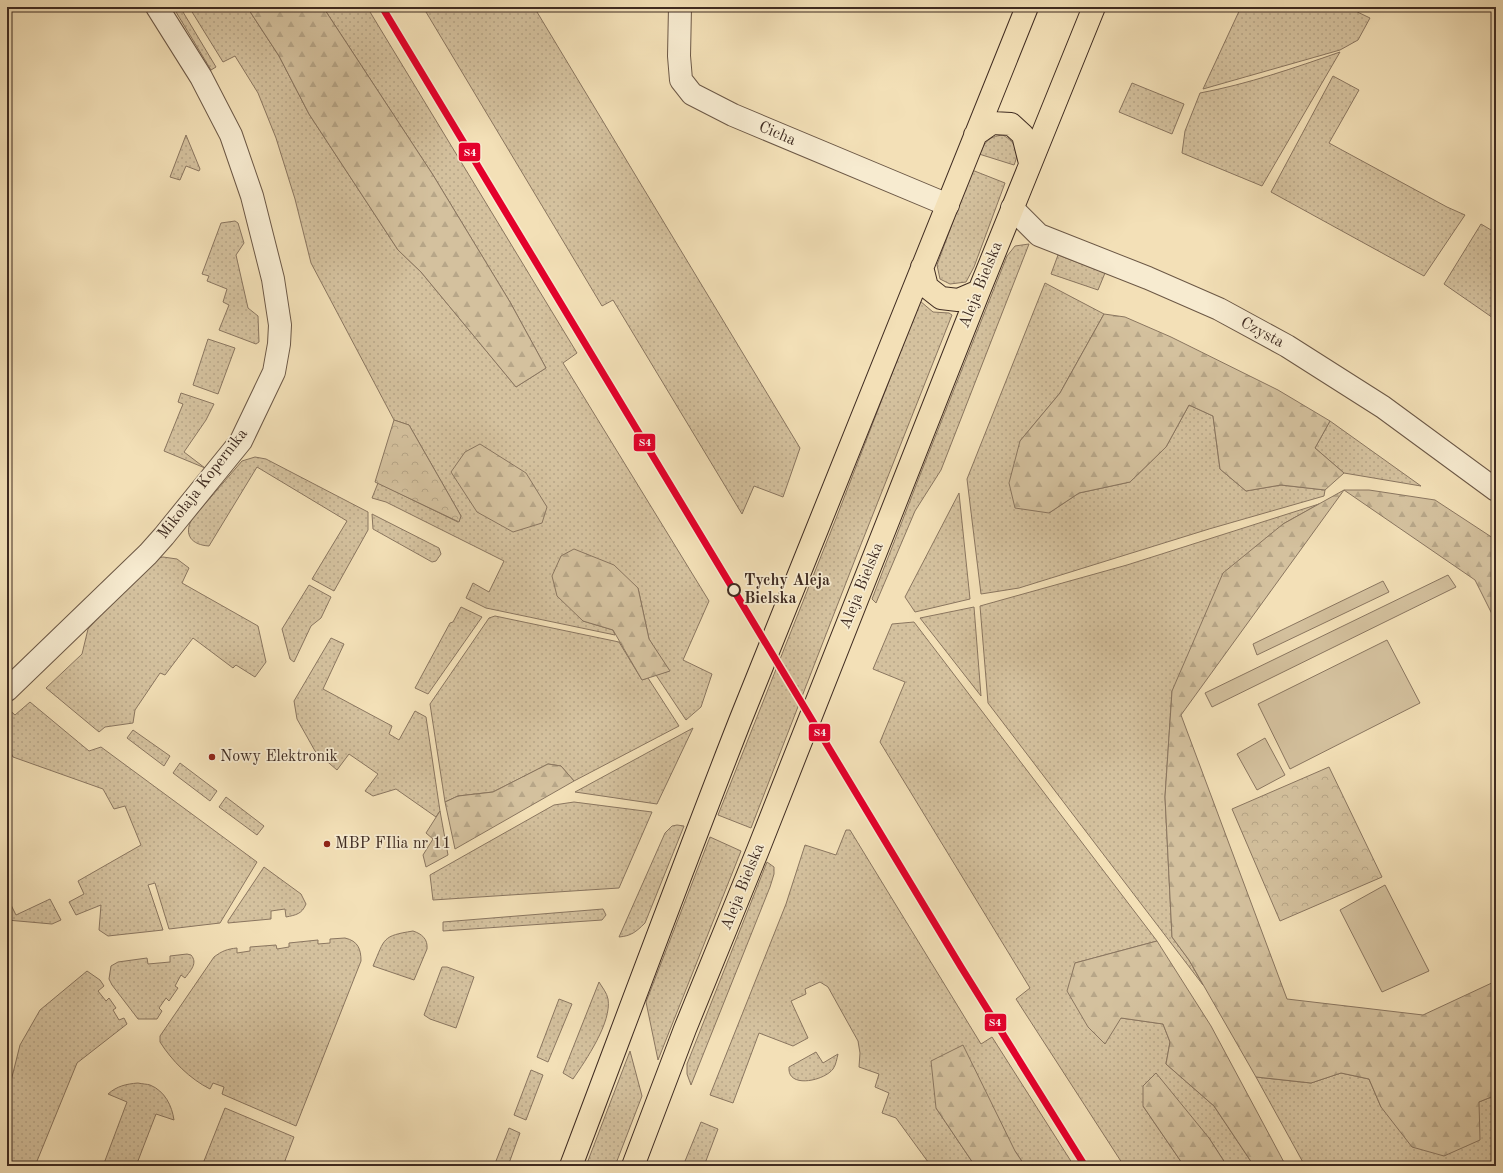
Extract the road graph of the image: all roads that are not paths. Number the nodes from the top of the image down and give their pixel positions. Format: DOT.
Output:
graph roads {
  1 [pos="157,7"];
  2 [pos="680,7"];
  3 [pos="1027,7"];
  4 [pos="1094,7"];
  5 [pos="975,135"];
  6 [pos="1030,163"];
  7 [pos="948,204"];
  8 [pos="1012,208"];
  9 [pos="922,267"];
  10 [pos="979,291"];
  11 [pos="1496,490"];
  12 [pos="7,690"];
  13 [pos="571,1166"];
  14 [pos="633,1166"];
  1 -- 12 [label="street, Mikołaja Kopernika"];
  2 -- 7 [label="street, Cicha"];
  3 -- 5 [label="main road"];
  4 -- 6 [label="main road, Aleja Bielska"];
  5 -- 6 [label="main road"];
  5 -- 7 [label="main road"];
  6 -- 8 [label="main road, Aleja Bielska"];
  7 -- 9 [label="main road"];
  8 -- 10 [label="main road, Aleja Bielska"];
  8 -- 11 [label="street, Czysta"];
  9 -- 10 [label="main road"];
  9 -- 13 [label="main road"];
  10 -- 14 [label="main road, Aleja Bielska"];
}
